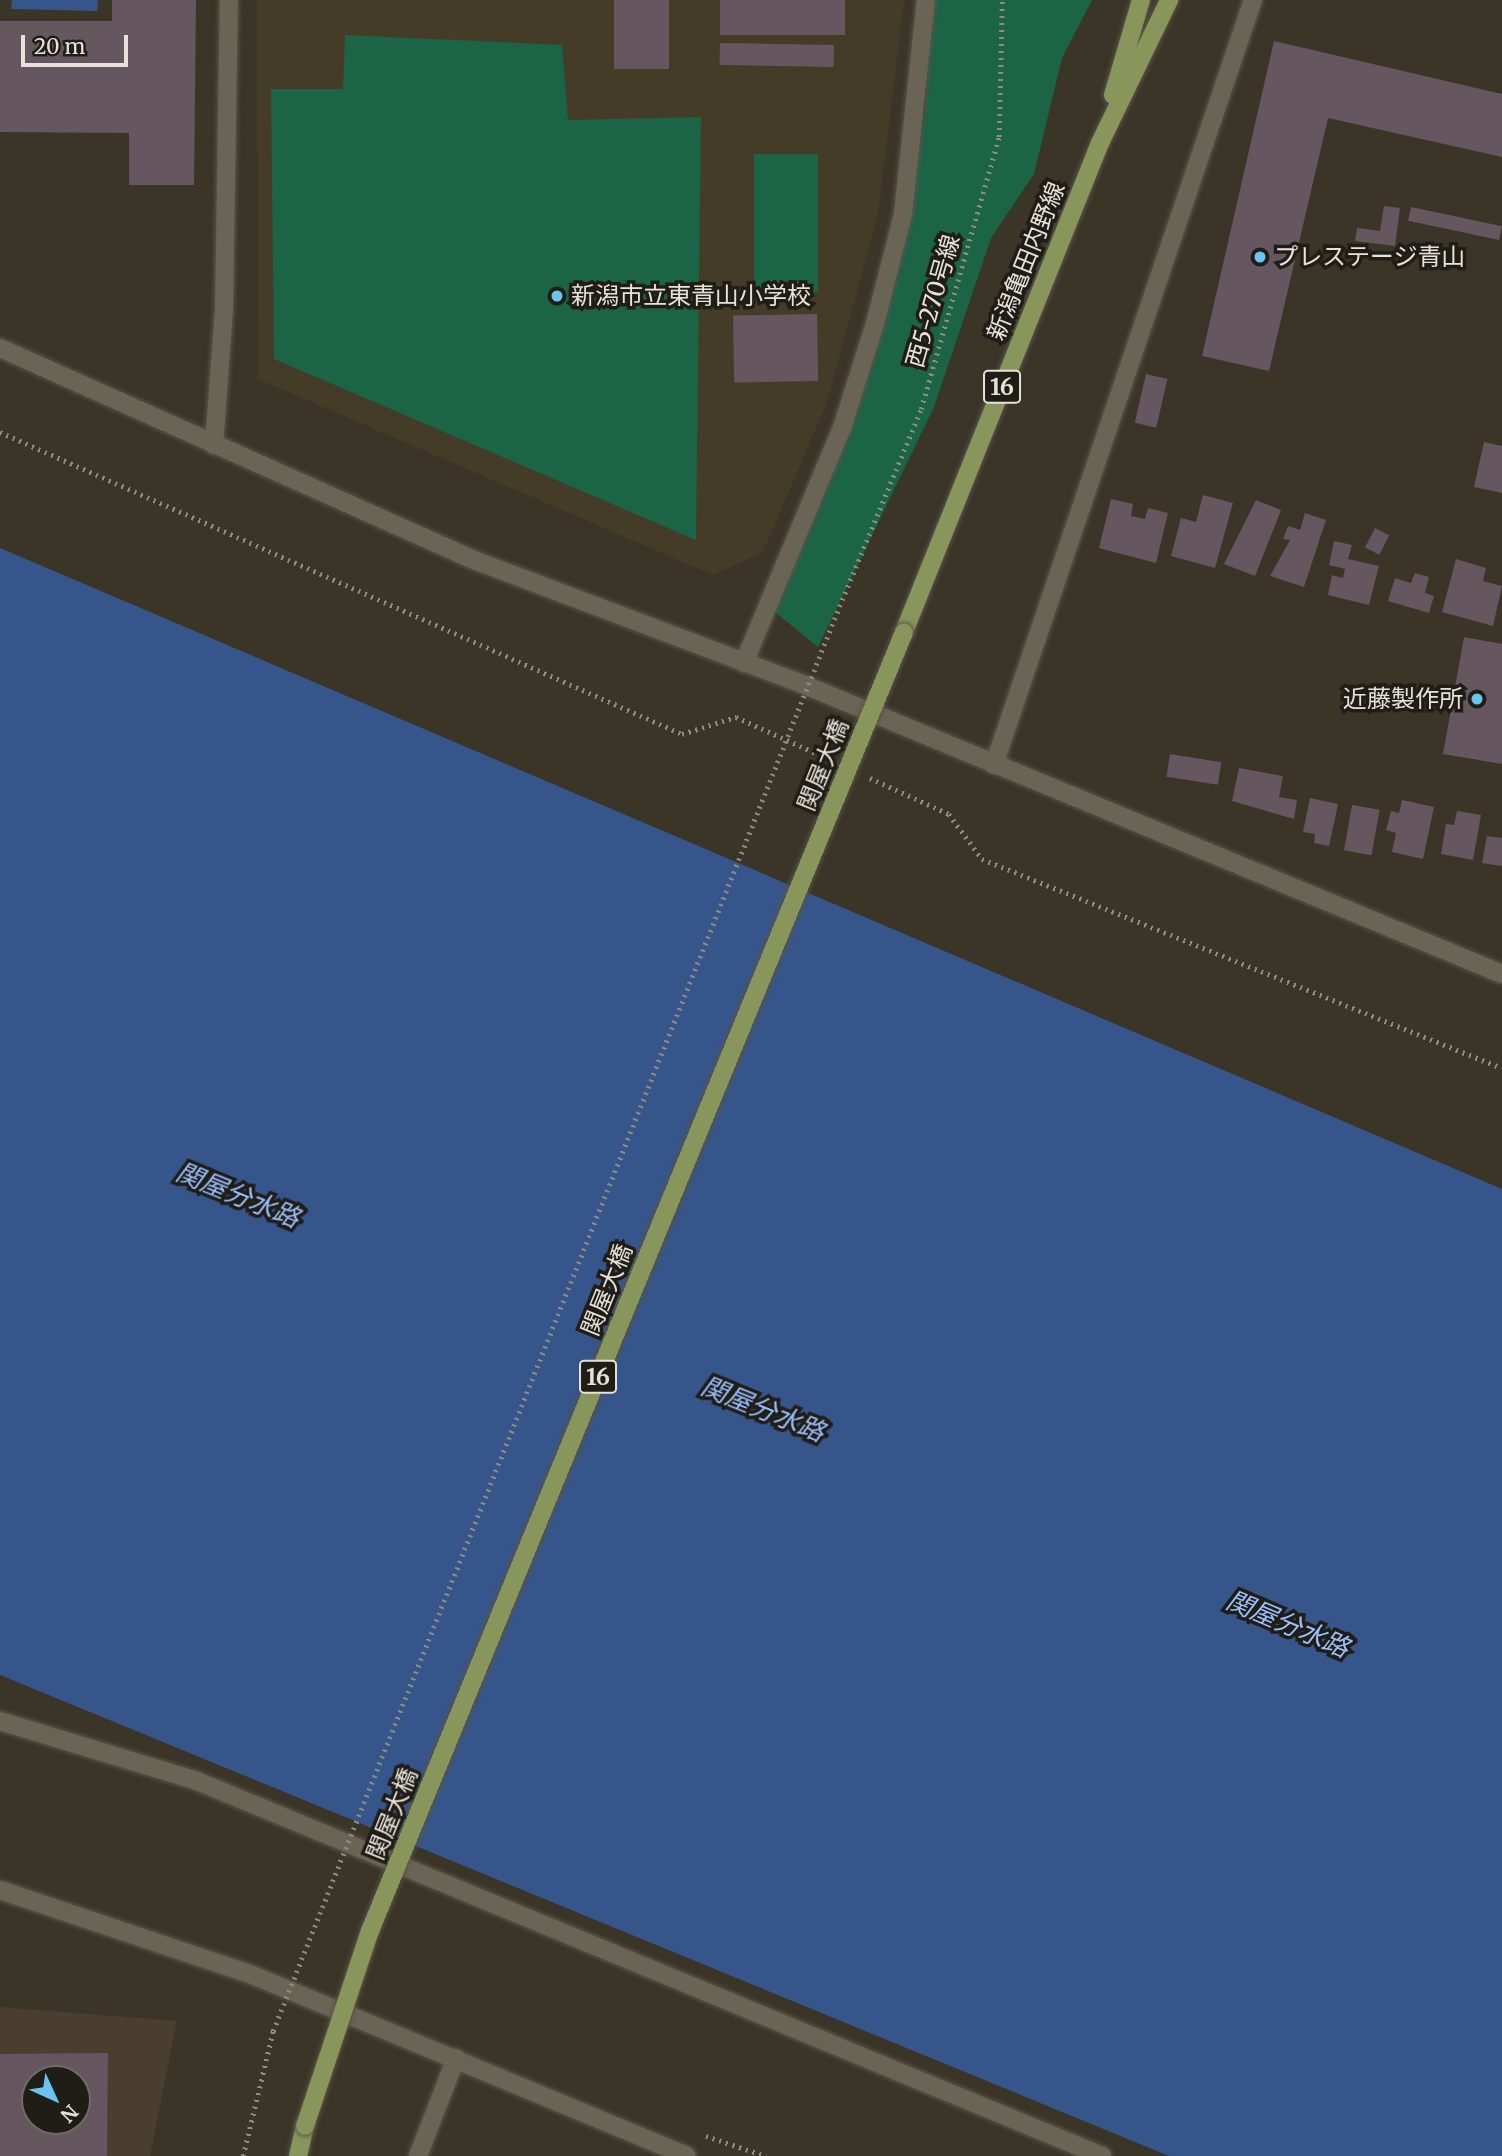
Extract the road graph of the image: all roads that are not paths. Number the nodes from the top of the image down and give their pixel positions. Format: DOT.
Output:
graph roads {
  1 [pos="229,0"];
  2 [pos="926,0"];
  3 [pos="1140,0"];
  4 [pos="1169,0"];
  5 [pos="1254,0"];
  6 [pos="1100,143"];
  7 [pos="0,348"];
  8 [pos="214,444"];
  9 [pos="904,632"];
  10 [pos="744,663"];
  11 [pos="995,765"];
  12 [pos="1502,974"];
  13 [pos="0,1721"];
  14 [pos="0,1890"];
  15 [pos="456,2058"];
  16 [pos="298,2156"];
  17 [pos="418,2156"];
  18 [pos="687,2156"];
  19 [pos="1102,2156"];
  1 -- 8 [label="street"];
  2 -- 10 [label="street"];
  3 -- 6 [label="main road, 新潟亀田内野線 / 16"];
  4 -- 6 [label="main road, 新潟亀田内野線 / 16"];
  5 -- 11 [label="street"];
  6 -- 9 [label="main road, 新潟亀田内野線 / 16"];
  7 -- 8 [label="street"];
  8 -- 10 [label="street"];
  9 -- 16 [label="main road, 関屋大橋 / 16, bridge"];
  10 -- 11 [label="street"];
  11 -- 12 [label="street"];
  13 -- 19 [label="street"];
  14 -- 15 [label="street"];
  15 -- 17 [label="street"];
  15 -- 18 [label="street"];
}
